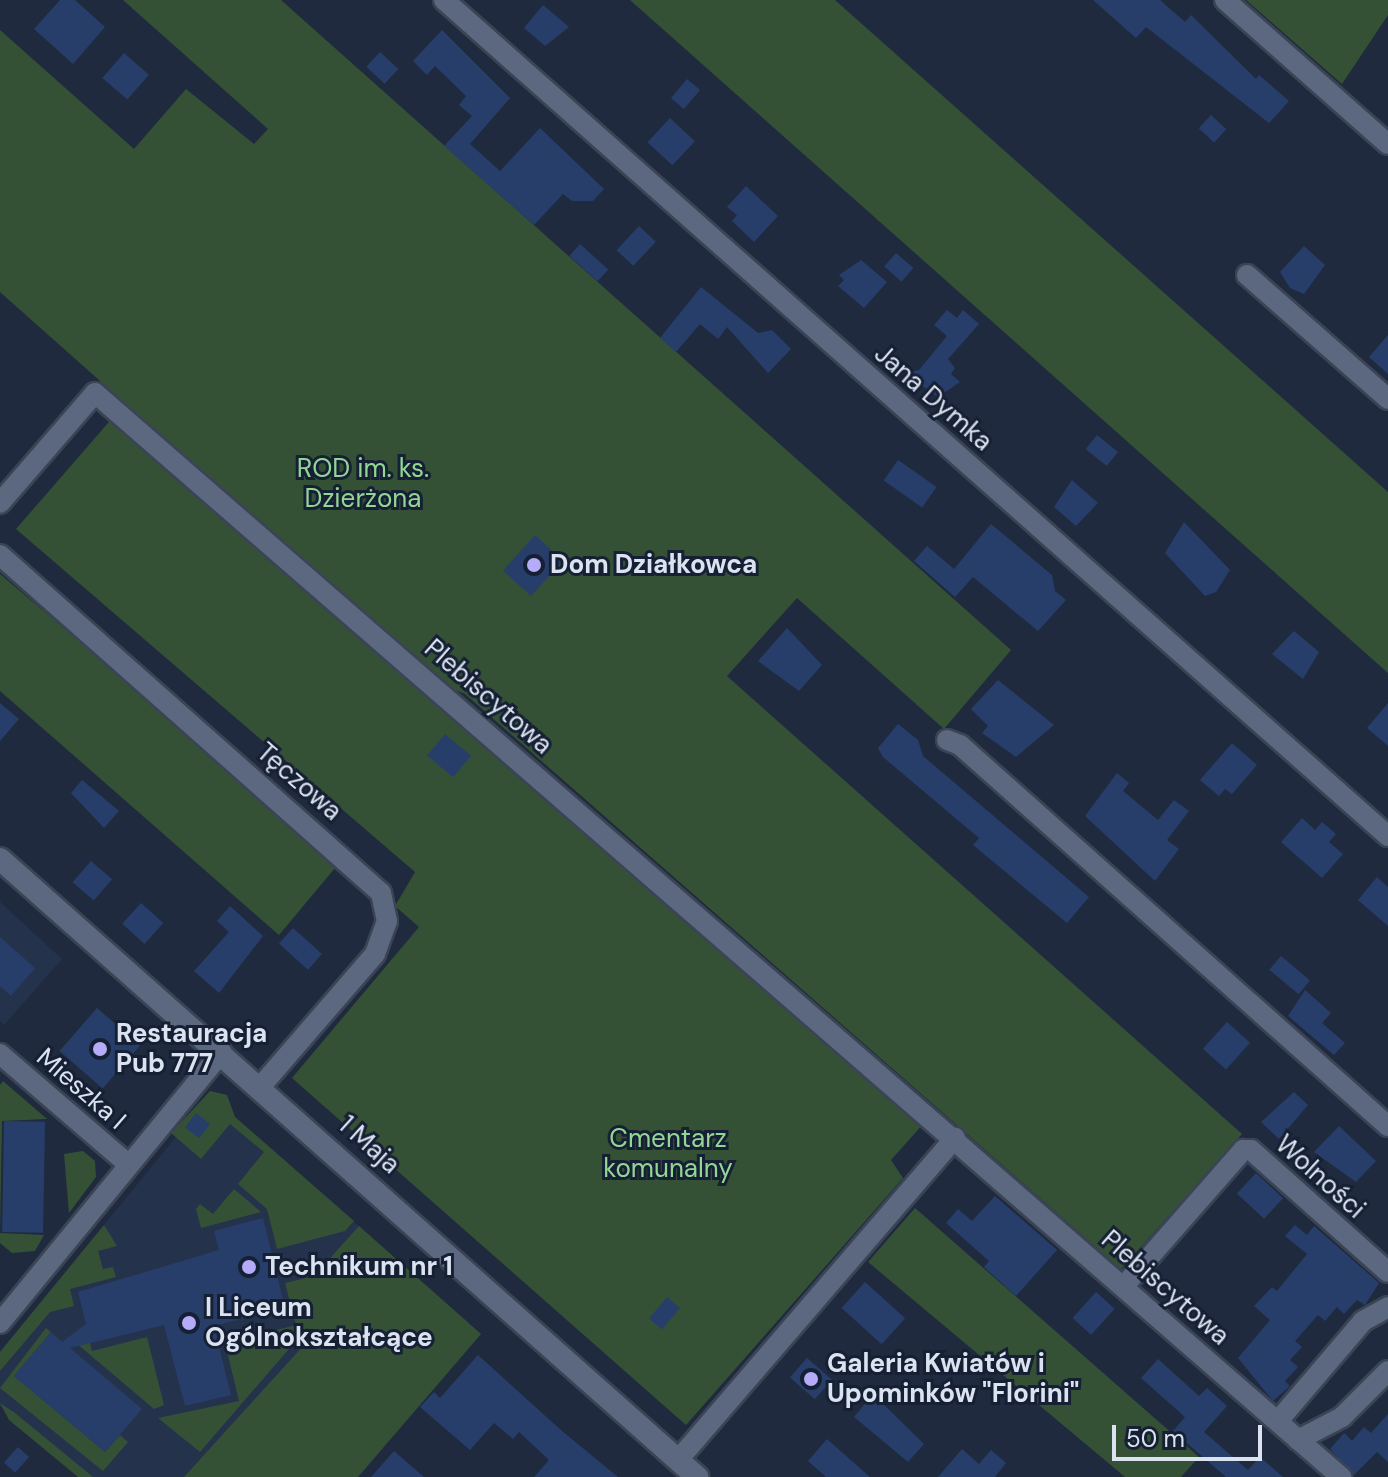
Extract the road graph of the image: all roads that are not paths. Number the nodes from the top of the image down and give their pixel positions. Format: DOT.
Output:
graph roads {
  1 [pos="444,0"];
  2 [pos="1225,0"];
  3 [pos="1388,144"];
  4 [pos="1247,275"];
  5 [pos="1388,399"];
  6 [pos="0,503"];
  7 [pos="0,555"];
  8 [pos="947,740"];
  9 [pos="1388,836"];
  10 [pos="0,859"];
  11 [pos="222,1052"];
  12 [pos="0,1054"];
  13 [pos="261,1086"];
  14 [pos="1388,1126"];
  15 [pos="955,1138"];
  16 [pos="128,1164"];
  17 [pos="1388,1272"];
  18 [pos="1124,1286"];
  19 [pos="1388,1307"];
  20 [pos="0,1323"];
  21 [pos="1388,1371"];
  22 [pos="1278,1421"];
  23 [pos="1298,1440"];
  24 [pos="678,1460"];
  25 [pos="697,1477"];
  26 [pos="1341,1477"];
  1 -- 9 [label="street, Jana Dymka"];
  2 -- 3 [label="street"];
  4 -- 5 [label="street"];
  6 -- 15 [label="street, Plebiscytowa"];
  7 -- 13 [label="street, Tęczowa"];
  8 -- 14 [label="street"];
  10 -- 11 [label="street, 1 Maja"];
  11 -- 13 [label="street, 1 Maja"];
  11 -- 16 [label="street"];
  12 -- 16 [label="street, Mieszka I"];
  13 -- 24 [label="street, 1 Maja"];
  15 -- 18 [label="street, Plebiscytowa"];
  15 -- 24 [label="street"];
  16 -- 20 [label="street"];
  17 -- 18 [label="street, Wolności"];
  18 -- 22 [label="street, Plebiscytowa"];
  19 -- 22 [label="street"];
  21 -- 23 [label="street"];
  22 -- 23 [label="street, Plebiscytowa"];
  23 -- 26 [label="street, Plebiscytowa"];
  24 -- 25 [label="street, 1 Maja"];
}
